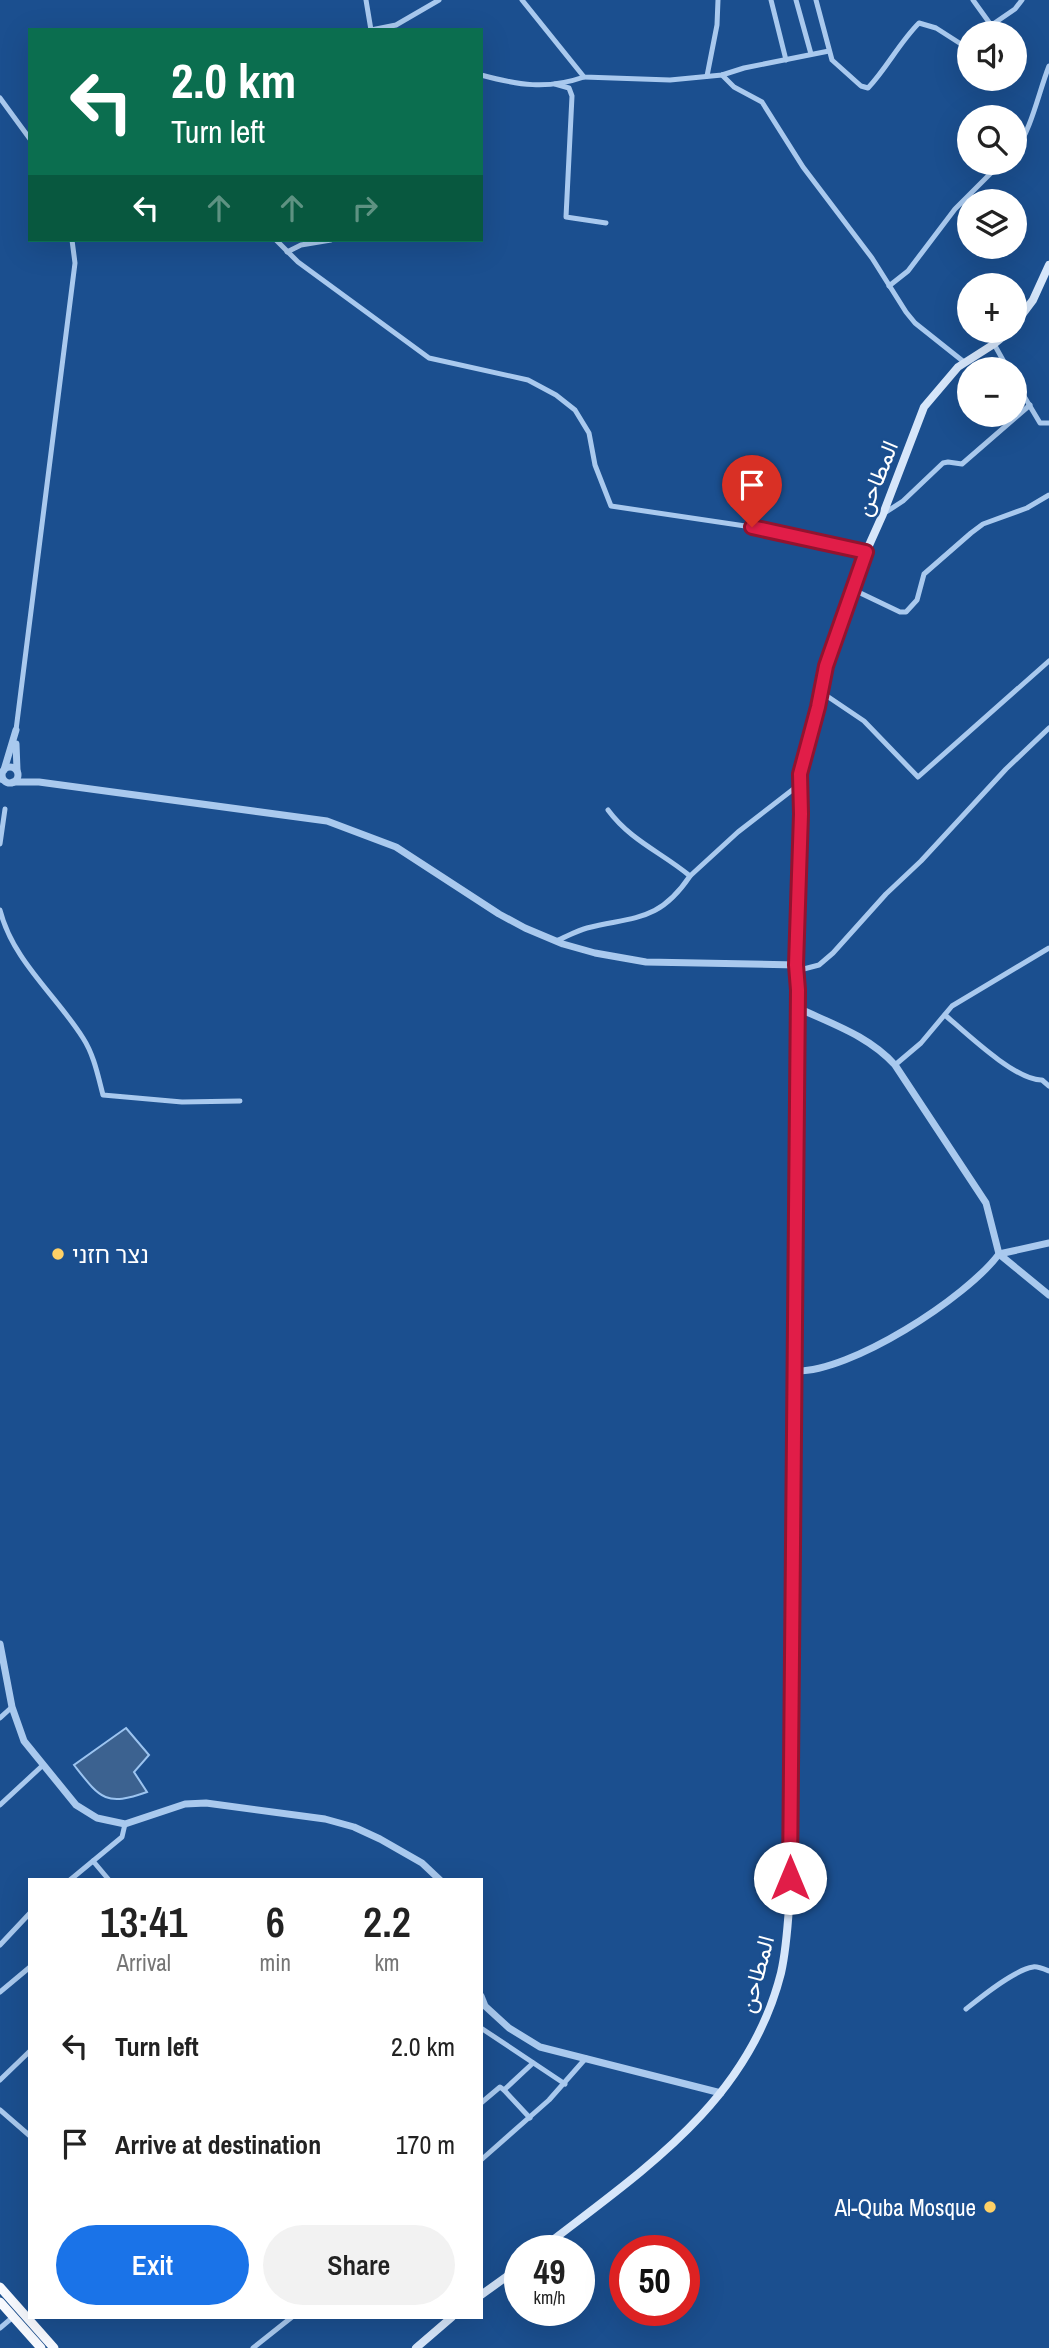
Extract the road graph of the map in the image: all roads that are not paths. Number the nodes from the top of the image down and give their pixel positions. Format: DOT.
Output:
graph roads {
  1 [pos="366,0"];
  2 [pos="439,0"];
  3 [pos="522,0"];
  4 [pos="718,0"];
  5 [pos="771,0"];
  6 [pos="796,0"];
  7 [pos="816,0"];
  8 [pos="973,0"];
  9 [pos="1022,0"];
  10 [pos="988,21"];
  11 [pos="997,21"];
  12 [pos="397,27"];
  13 [pos="370,28"];
  14 [pos="957,41"];
  15 [pos="828,51"];
  16 [pos="811,54"];
  17 [pos="786,60"];
  18 [pos="1049,66"];
  19 [pos="483,75"];
  20 [pos="722,75"];
  21 [pos="707,76"];
  22 [pos="583,77"];
  23 [pos="555,84"];
  24 [pos="0,98"];
  25 [pos="1027,125"];
  26 [pos="28,136"];
  27 [pos="988,175"];
  28 [pos="606,223"];
  29 [pos="72,242"];
  30 [pos="278,242"];
  31 [pos="319,242"];
  32 [pos="287,252"];
  33 [pos="1049,265"];
  34 [pos="889,286"];
  35 [pos="1027,308"];
  36 [pos="993,344"];
  37 [pos="958,357"];
  38 [pos="972,357"];
  39 [pos="1001,357"];
  40 [pos="957,369"];
  41 [pos="1027,400"];
  42 [pos="1030,405"];
  43 [pos="1049,423"];
  44 [pos="1049,495"];
  45 [pos="883,514"];
  46 [pos="866,552"];
  47 [pos="854,590"];
  48 [pos="1049,661"];
  49 [pos="821,692"];
  50 [pos="1049,728"];
  51 [pos="16,730"];
  52 [pos="17,772"];
  53 [pos="4,777"];
  54 [pos="39,782"];
  55 [pos="800,784"];
  56 [pos="5,809"];
  57 [pos="608,810"];
  58 [pos="0,844"];
  59 [pos="690,876"];
  60 [pos="0,910"];
  61 [pos="555,941"];
  62 [pos="1049,948"];
  63 [pos="796,968"];
  64 [pos="798,1008"];
  65 [pos="945,1016"];
  66 [pos="895,1065"];
  67 [pos="1049,1086"];
  68 [pos="240,1101"];
  69 [pos="1049,1243"];
  70 [pos="999,1254"];
  71 [pos="1049,1295"];
  72 [pos="795,1371"];
  73 [pos="0,1644"];
  74 [pos="12,1707"];
  75 [pos="0,1718"];
  76 [pos="42,1766"];
  77 [pos="0,1805"];
  78 [pos="125,1824"];
  79 [pos="93,1861"];
  80 [pos="72,1878"];
  81 [pos="107,1878"];
  82 [pos="436,1878"];
  83 [pos="28,1915"];
  84 [pos="0,1945"];
  85 [pos="28,1968"];
  86 [pos="1049,1970"];
  87 [pos="0,1992"];
  88 [pos="483,2008"];
  89 [pos="966,2009"];
  90 [pos="483,2029"];
  91 [pos="28,2053"];
  92 [pos="586,2058"];
  93 [pos="533,2063"];
  94 [pos="0,2080"];
  95 [pos="565,2084"];
  96 [pos="504,2090"];
  97 [pos="721,2093"];
  98 [pos="483,2101"];
  99 [pos="0,2110"];
  100 [pos="530,2119"];
  101 [pos="28,2134"];
  102 [pos="483,2158"];
  103 [pos="559,2235"];
  104 [pos="504,2278"];
  105 [pos="0,2287"];
  106 [pos="483,2294"];
  107 [pos="0,2302"];
  108 [pos="13,2317"];
  109 [pos="28,2319"];
  110 [pos="28,2319"];
  111 [pos="289,2319"];
  112 [pos="450,2319"];
  113 [pos="0,2328"];
  114 [pos="39,2347"];
  115 [pos="54,2348"];
  116 [pos="253,2348"];
  117 [pos="416,2348"];
  1 -- 13 [label="street"];
  2 -- 12 [label="street"];
  3 -- 22 [label="street"];
  4 -- 21 [label="street"];
  5 -- 17 [label="street"];
  6 -- 16 [label="street"];
  7 -- 15 [label="street"];
  8 -- 10 [label="street"];
  9 -- 11 [label="street"];
  14 -- 15 [label="street"];
  15 -- 16 [label="street"];
  16 -- 17 [label="street"];
  17 -- 20 [label="street"];
  18 -- 25 [label="street"];
  19 -- 23 [label="street"];
  20 -- 21 [label="street"];
  20 -- 34 [label="street"];
  21 -- 22 [label="street"];
  22 -- 23 [label="street"];
  23 -- 28 [label="street"];
  24 -- 26 [label="street"];
  27 -- 34 [label="street"];
  29 -- 51 [label="street"];
  30 -- 32 [label="street"];
  31 -- 32 [label="street"];
  32 -- 46 [label="street"];
  33 -- 35 [label="main road"];
  34 -- 37 [label="street"];
  36 -- 38 [label="main road, المطاحن"];
  36 -- 39 [label="street"];
  40 -- 45 [label="main road, المطاحن"];
  41 -- 42 [label="street"];
  42 -- 43 [label="street"];
  42 -- 45 [label="street"];
  44 -- 47 [label="street"];
  45 -- 46 [label="main road, المطاحن"];
  46 -- 47 [label="main road, المطاحن"];
  47 -- 49 [label="main road, المطاحن"];
  48 -- 49 [label="street"];
  49 -- 55 [label="main road, المطاحن"];
  50 -- 63 [label="street"];
  51 -- 52 [label="street"];
  51 -- 53 [label="street"];
  52 -- 53 [label="street"];
  52 -- 53 [label="street"];
  52 -- 54 [label="street"];
  53 -- 54 [label="street"];
  54 -- 61 [label="street"];
  55 -- 59 [label="street"];
  55 -- 63 [label="main road, المطاحن"];
  56 -- 58 [label="street"];
  57 -- 59 [label="street"];
  59 -- 61 [label="street"];
  60 -- 68 [label="street"];
  61 -- 63 [label="street"];
  62 -- 65 [label="street"];
  63 -- 64 [label="main road, المطاحن"];
  64 -- 66 [label="street"];
  64 -- 72 [label="main road, المطاحن"];
  65 -- 66 [label="street"];
  65 -- 67 [label="street"];
  66 -- 70 [label="street"];
  69 -- 70 [label="street"];
  70 -- 71 [label="street"];
  70 -- 72 [label="street"];
  72 -- 97 [label="main road, المطاحن"];
  73 -- 74 [label="street"];
  74 -- 75 [label="street"];
  74 -- 76 [label="street"];
  76 -- 77 [label="street"];
  76 -- 78 [label="street"];
  78 -- 79 [label="street"];
  78 -- 82 [label="street"];
  79 -- 80 [label="street"];
  79 -- 81 [label="street"];
  83 -- 84 [label="street"];
  85 -- 87 [label="street"];
  86 -- 89 [label="street"];
  88 -- 92 [label="street"];
  90 -- 93 [label="street"];
  91 -- 94 [label="street"];
  92 -- 95 [label="street"];
  92 -- 97 [label="street"];
  93 -- 95 [label="street"];
  93 -- 96 [label="street"];
  95 -- 100 [label="street"];
  96 -- 98 [label="street"];
  96 -- 100 [label="street"];
  97 -- 103 [label="main road, المطاحن"];
  99 -- 101 [label="street"];
  100 -- 102 [label="street"];
  104 -- 106 [label="main road"];
  105 -- 110 [label="highway"];
  107 -- 108 [label="highway"];
  108 -- 113 [label="street"];
  108 -- 114 [label="highway"];
  109 -- 115 [label="highway"];
  111 -- 116 [label="street"];
  112 -- 117 [label="main road"];
}
